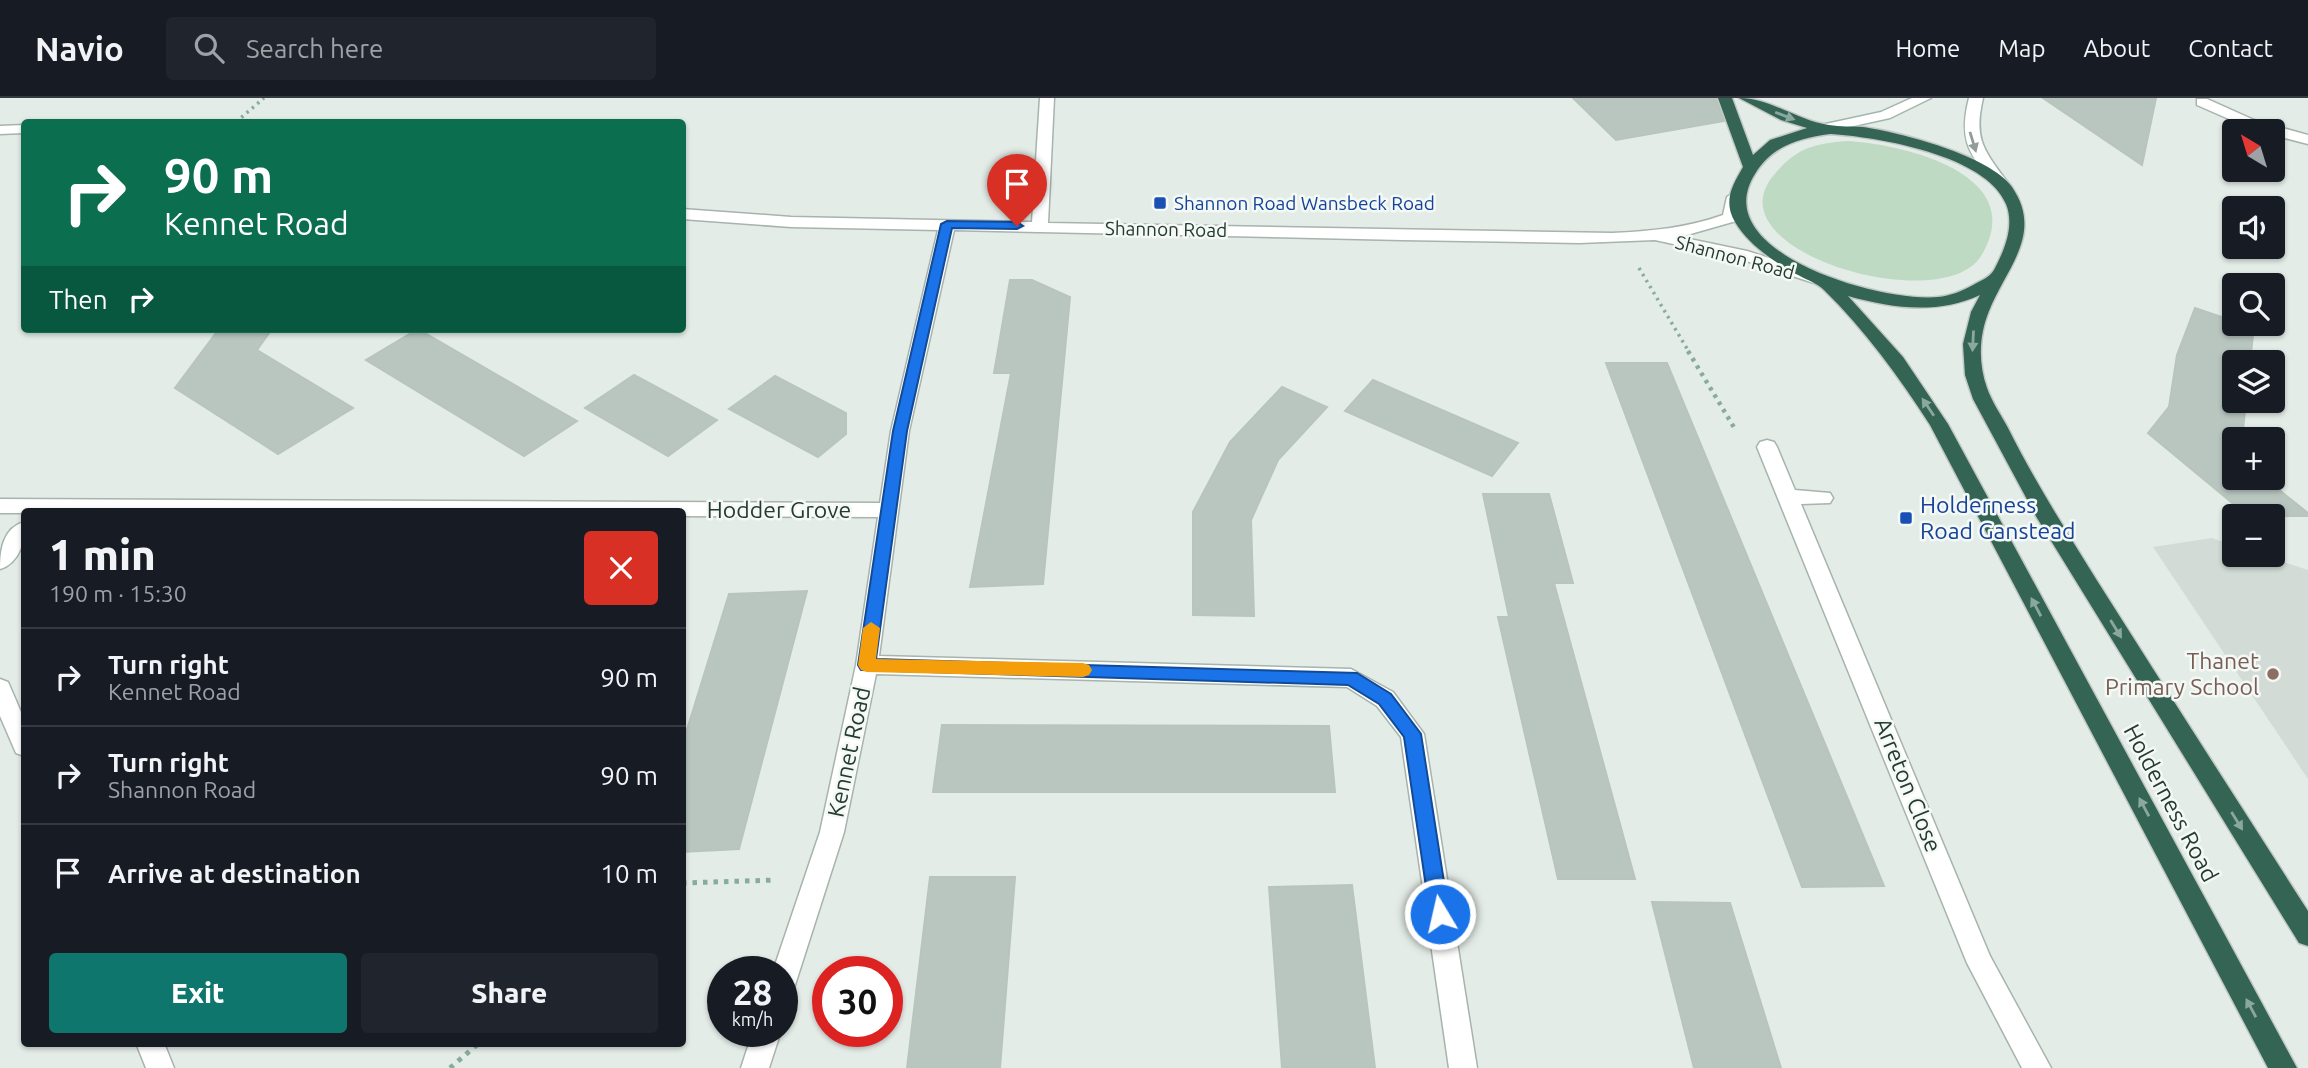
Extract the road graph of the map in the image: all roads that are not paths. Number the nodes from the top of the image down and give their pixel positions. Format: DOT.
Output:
graph roads {
  1 [pos="1046,98"];
  2 [pos="1725,98"];
  3 [pos="1746,98"];
  4 [pos="1924,98"];
  5 [pos="1976,98"];
  6 [pos="2202,102"];
  7 [pos="2222,119"];
  8 [pos="1826,128"];
  9 [pos="0,130"];
  10 [pos="21,130"];
  11 [pos="2286,137"];
  12 [pos="2308,140"];
  13 [pos="1751,168"];
  14 [pos="1997,179"];
  15 [pos="1735,197"];
  16 [pos="686,214"];
  17 [pos="947,224"];
  18 [pos="1040,226"];
  19 [pos="1651,236"];
  20 [pos="1997,278"];
  21 [pos="1824,282"];
  22 [pos="1767,447"];
  23 [pos="1788,497"];
  24 [pos="1824,498"];
  25 [pos="0,506"];
  26 [pos="26,508"];
  27 [pos="686,510"];
  28 [pos="887,510"];
  29 [pos="21,533"];
  30 [pos="0,561"];
  31 [pos="867,665"];
  32 [pos="0,688"];
  33 [pos="21,739"];
  34 [pos="2308,934"];
  35 [pos="792,956"];
  36 [pos="152,1047"];
  37 [pos="762,1047"];
  38 [pos="160,1068"];
  39 [pos="755,1068"];
  40 [pos="1463,1068"];
  41 [pos="2037,1068"];
  42 [pos="2283,1068"];
  1 -- 18 [label="street"];
  2 -- 13 [label="highway"];
  3 -- 8 [label="highway, one-way"];
  4 -- 8 [label="street"];
  5 -- 14 [label="street, one-way"];
  6 -- 7 [label="street"];
  8 -- 13 [label="highway"];
  8 -- 14 [label="highway"];
  9 -- 10 [label="street"];
  11 -- 12 [label="street"];
  13 -- 15 [label="highway"];
  14 -- 20 [label="highway"];
  15 -- 19 [label="street, Shannon Road"];
  15 -- 21 [label="highway"];
  16 -- 17 [label="street, Shannon Road"];
  17 -- 18 [label="street, Shannon Road"];
  17 -- 28 [label="street, Kennet Road"];
  18 -- 19 [label="street, Shannon Road"];
  19 -- 21 [label="street, Shannon Road"];
  20 -- 21 [label="highway"];
  20 -- 34 [label="highway, Holderness Road, one-way"];
  42 -- 21 [label="highway, Holderness Road, one-way"];
  22 -- 23 [label="street, Arreton Close"];
  23 -- 24 [label="street"];
  23 -- 41 [label="street, Arreton Close"];
  25 -- 26 [label="street, Hodder Grove"];
  27 -- 28 [label="street, Hodder Grove"];
  28 -- 31 [label="street, Kennet Road"];
  29 -- 30 [label="street"];
  31 -- 35 [label="street, Kennet Road"];
  31 -- 40 [label="street"];
  32 -- 33 [label="street"];
  36 -- 38 [label="street"];
  37 -- 39 [label="street"];
}
